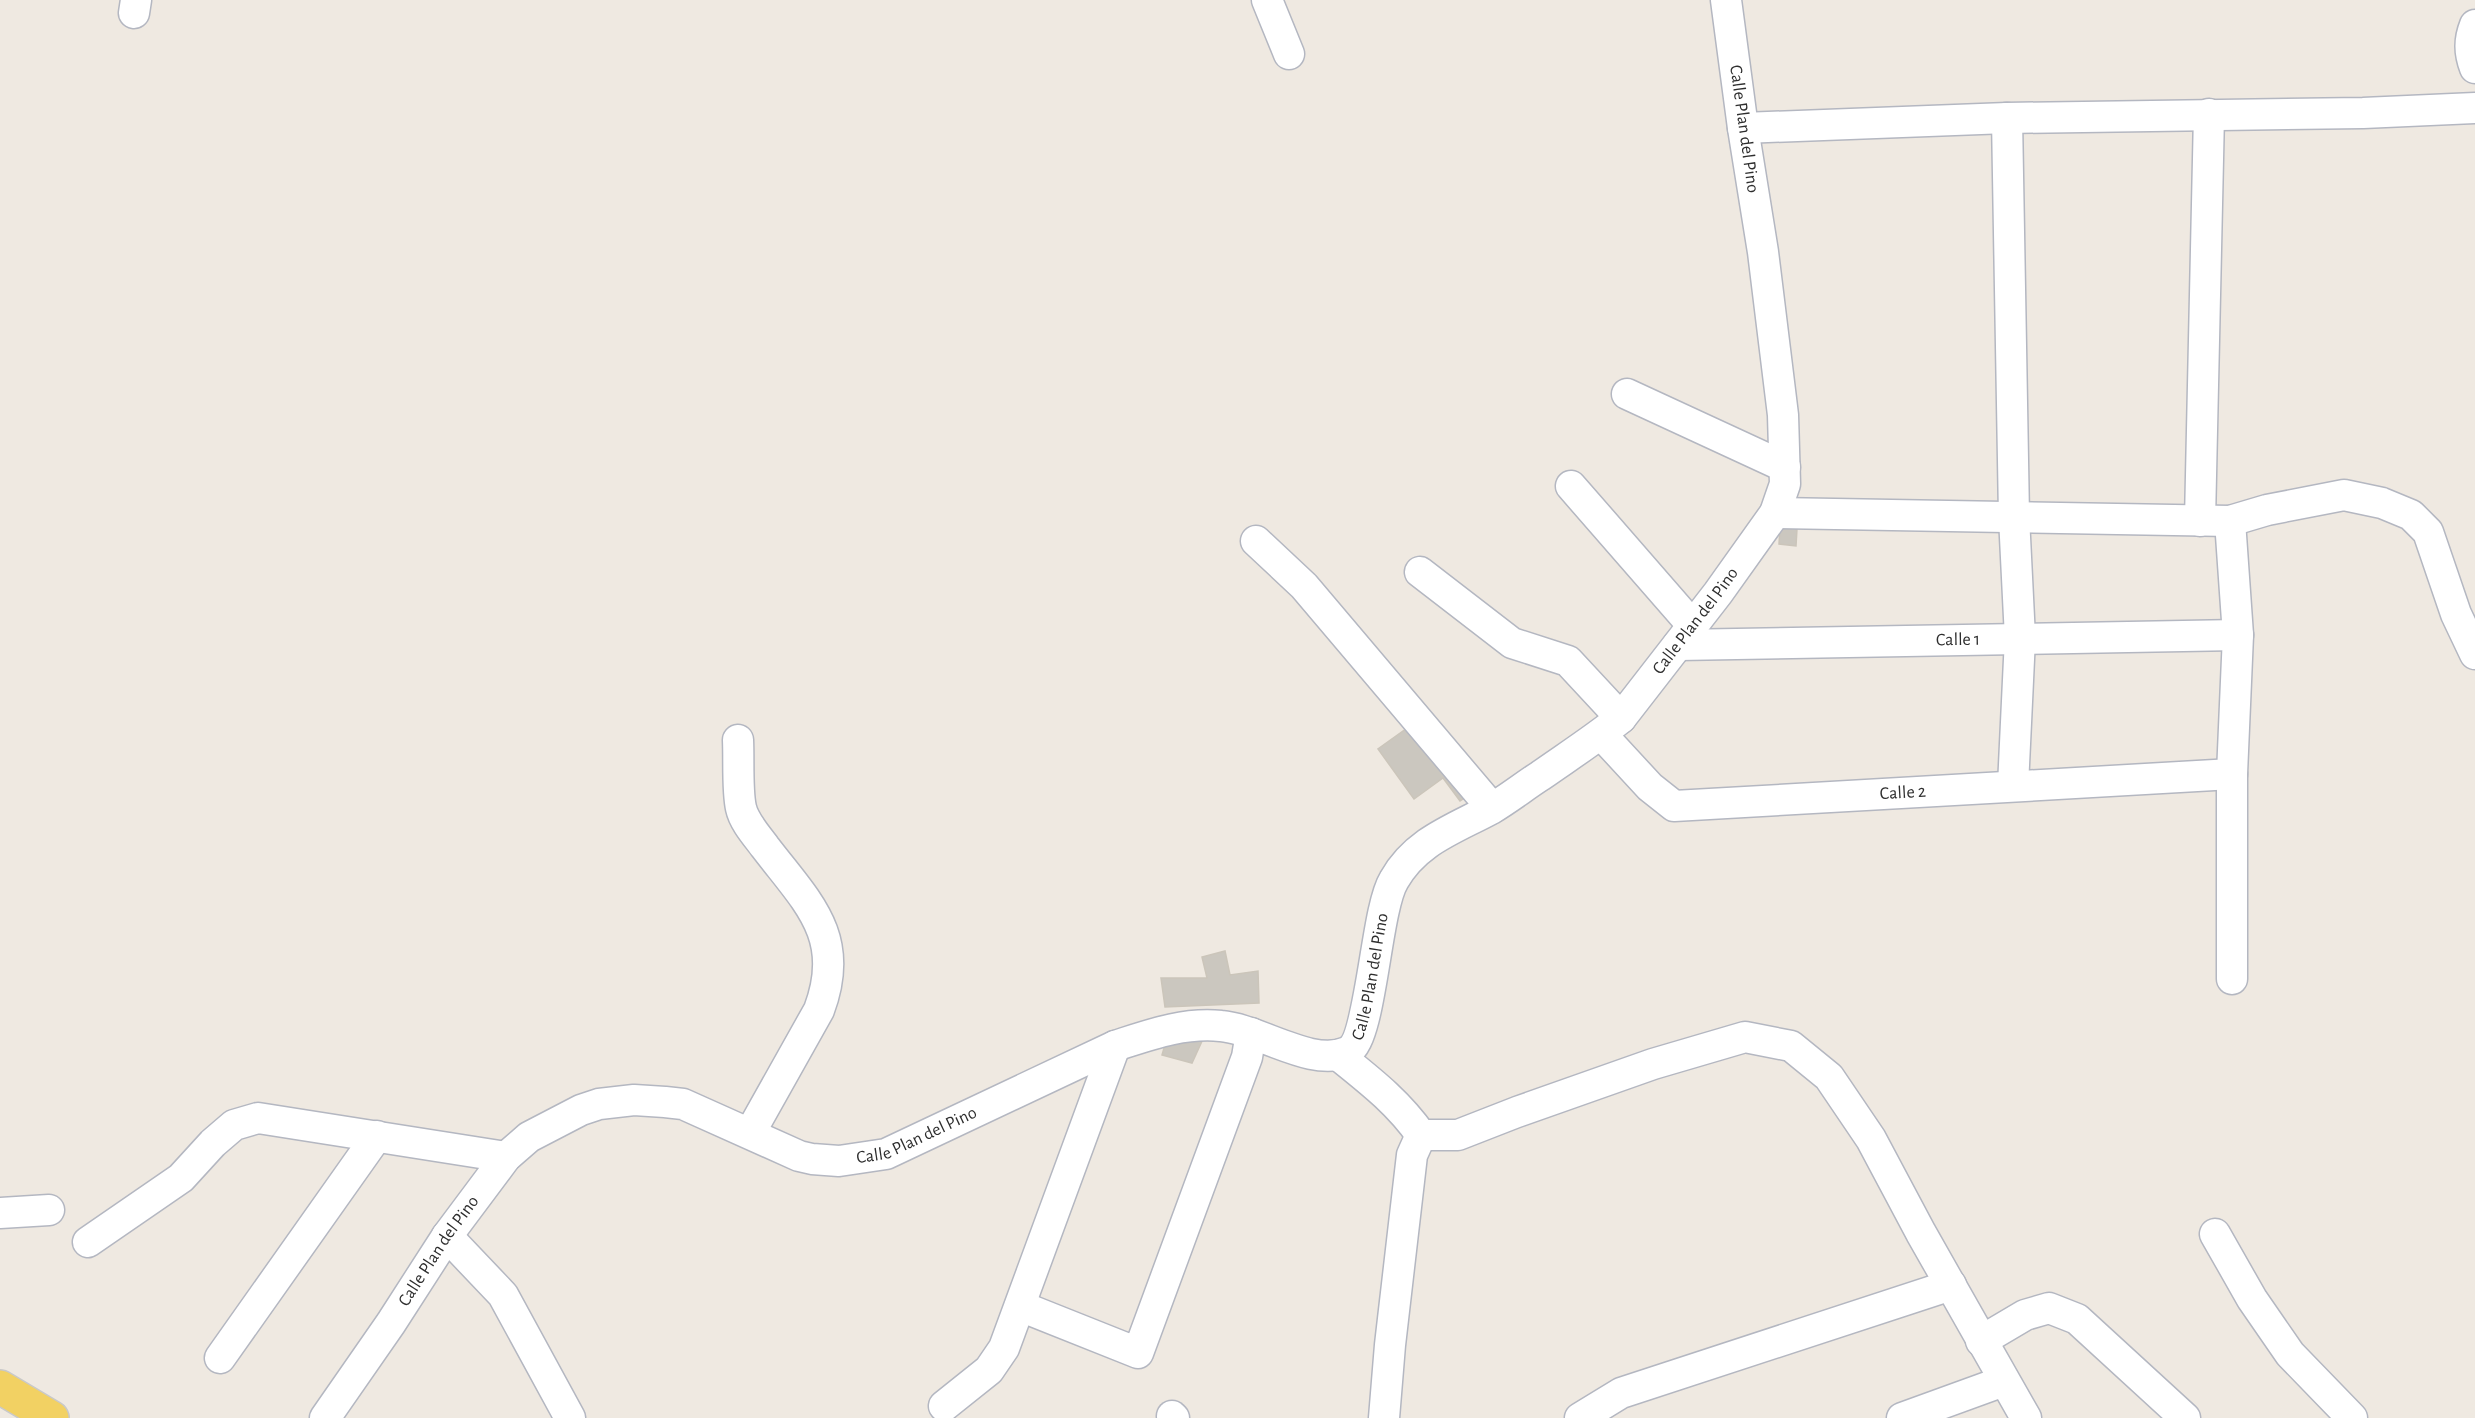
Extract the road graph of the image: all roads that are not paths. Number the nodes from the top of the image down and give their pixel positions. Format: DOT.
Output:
graph roads {
  1 [pos="1267,0"];
  2 [pos="1726,0"];
  3 [pos="2475,25"];
  4 [pos="1289,54"];
  5 [pos="2475,68"];
  6 [pos="2475,108"];
  7 [pos="2209,114"];
  8 [pos="2007,118"];
  9 [pos="1743,128"];
  10 [pos="1627,394"];
  11 [pos="1785,467"];
  12 [pos="1571,486"];
  13 [pos="1775,513"];
  14 [pos="2014,517"];
  15 [pos="2200,521"];
  16 [pos="2230,521"];
  17 [pos="1256,541"];
  18 [pos="1420,572"];
  19 [pos="2238,635"];
  20 [pos="1685,636"];
  21 [pos="2020,638"];
  22 [pos="2475,654"];
  23 [pos="1611,726"];
  24 [pos="738,740"];
  25 [pos="2232,774"];
  26 [pos="2013,786"];
  27 [pos="1492,808"];
  28 [pos="2232,979"];
  29 [pos="1251,1033"];
  30 [pos="1115,1046"];
  31 [pos="1338,1055"];
  32 [pos="750,1133"];
  33 [pos="1421,1135"];
  34 [pos="377,1136"];
  35 [pos="506,1157"];
  36 [pos="49,1210"];
  37 [pos="0,1213"];
  38 [pos="2215,1234"];
  39 [pos="447,1236"];
  40 [pos="88,1242"];
  41 [pos="1951,1285"];
  42 [pos="1020,1306"];
  43 [pos="1981,1341"];
  44 [pos="220,1358"];
  45 [pos="2004,1381"];
  46 [pos="0,1387"];
  47 [pos="944,1406"];
  48 [pos="52,1418"];
  49 [pos="325,1418"];
  50 [pos="570,1418"];
  51 [pos="1384,1418"];
  52 [pos="1580,1418"];
  53 [pos="1902,1418"];
  54 [pos="2025,1418"];
  55 [pos="2185,1418"];
  56 [pos="2352,1418"];
  1 -- 4 [label="street"];
  2 -- 9 [label="street, Calle Plan del Pino"];
  3 -- 5 [label="street"];
  6 -- 7 [label="street"];
  7 -- 8 [label="street"];
  7 -- 15 [label="street"];
  8 -- 9 [label="street"];
  8 -- 14 [label="street"];
  9 -- 11 [label="street, Calle Plan del Pino"];
  10 -- 11 [label="street"];
  11 -- 13 [label="street, Calle Plan del Pino"];
  12 -- 20 [label="street"];
  13 -- 14 [label="street"];
  13 -- 20 [label="street, Calle Plan del Pino"];
  14 -- 15 [label="street"];
  14 -- 21 [label="street"];
  15 -- 16 [label="street"];
  16 -- 19 [label="street"];
  16 -- 22 [label="street"];
  17 -- 27 [label="street"];
  18 -- 23 [label="street, Calle 2"];
  19 -- 21 [label="street, Calle 1"];
  19 -- 25 [label="street"];
  20 -- 21 [label="street, Calle 1"];
  20 -- 23 [label="street, Calle Plan del Pino"];
  21 -- 26 [label="street"];
  23 -- 26 [label="street, Calle 2"];
  23 -- 27 [label="street, Calle Plan del Pino"];
  24 -- 32 [label="street"];
  25 -- 26 [label="street, Calle 2"];
  25 -- 28 [label="street"];
  27 -- 31 [label="street, Calle Plan del Pino"];
  29 -- 30 [label="street, Calle Plan del Pino"];
  29 -- 31 [label="street, Calle Plan del Pino"];
  29 -- 42 [label="street"];
  30 -- 32 [label="street, Calle Plan del Pino"];
  30 -- 42 [label="street"];
  31 -- 33 [label="street"];
  32 -- 35 [label="street, Calle Plan del Pino"];
  33 -- 41 [label="street"];
  33 -- 51 [label="street"];
  34 -- 35 [label="street"];
  34 -- 40 [label="street"];
  34 -- 44 [label="street"];
  35 -- 39 [label="street, Calle Plan del Pino"];
  36 -- 37 [label="street"];
  38 -- 56 [label="street"];
  39 -- 49 [label="street, Calle Plan del Pino"];
  39 -- 50 [label="street"];
  41 -- 43 [label="street"];
  41 -- 52 [label="street"];
  42 -- 47 [label="street"];
  43 -- 45 [label="street"];
  43 -- 55 [label="street"];
  45 -- 53 [label="street"];
  45 -- 54 [label="street"];
  46 -- 48 [label="main road"];
}
